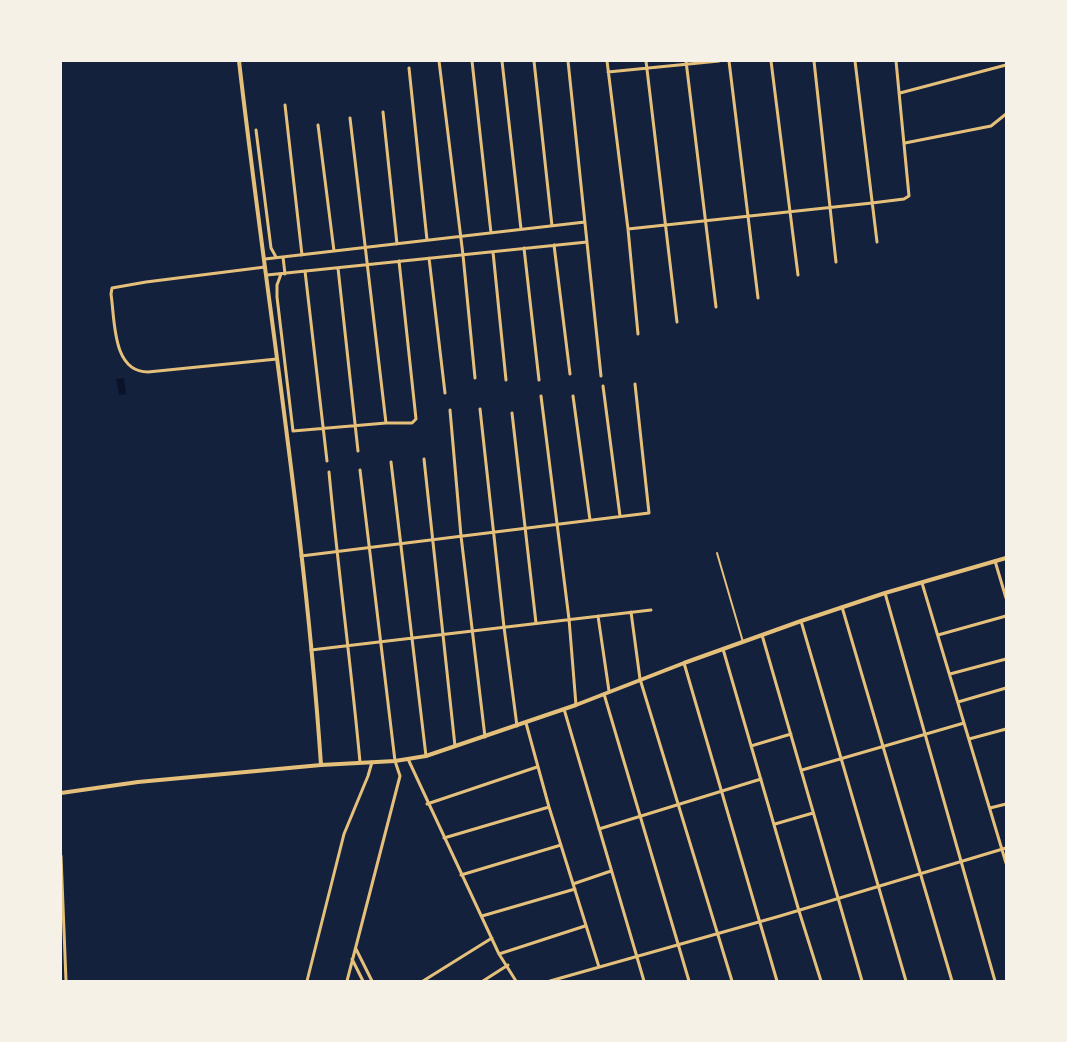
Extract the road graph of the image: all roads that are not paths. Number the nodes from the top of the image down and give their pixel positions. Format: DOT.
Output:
graph roads {
  1 [pos="238,61"];
  2 [pos="439,61"];
  3 [pos="472,61"];
  4 [pos="502,61"];
  5 [pos="534,61"];
  6 [pos="568,61"];
  7 [pos="607,61"];
  8 [pos="646,61"];
  9 [pos="720,61"];
  10 [pos="729,61"];
  11 [pos="771,61"];
  12 [pos="814,61"];
  13 [pos="855,61"];
  14 [pos="896,61"];
  15 [pos="686,63"];
  16 [pos="1006,65"];
  17 [pos="409,68"];
  18 [pos="647,69"];
  19 [pos="608,72"];
  20 [pos="900,93"];
  21 [pos="284,104"];
  22 [pos="383,112"];
  23 [pos="1006,114"];
  24 [pos="350,118"];
  25 [pos="318,125"];
  26 [pos="256,130"];
  27 [pos="905,143"];
  28 [pos="872,204"];
  29 [pos="830,206"];
  30 [pos="790,210"];
  31 [pos="749,215"];
  32 [pos="706,220"];
  33 [pos="585,222"];
  34 [pos="666,225"];
  35 [pos="552,226"];
  36 [pos="521,229"];
  37 [pos="628,229"];
  38 [pos="491,233"];
  39 [pos="461,236"];
  40 [pos="427,240"];
  41 [pos="587,242"];
  42 [pos="877,242"];
  43 [pos="397,244"];
  44 [pos="554,245"];
  45 [pos="364,248"];
  46 [pos="524,248"];
  47 [pos="334,251"];
  48 [pos="493,252"];
  49 [pos="302,255"];
  50 [pos="463,255"];
  51 [pos="283,257"];
  52 [pos="277,258"];
  53 [pos="430,258"];
  54 [pos="265,259"];
  55 [pos="399,261"];
  56 [pos="836,262"];
  57 [pos="367,265"];
  58 [pos="266,267"];
  59 [pos="338,268"];
  60 [pos="305,271"];
  61 [pos="283,274"];
  62 [pos="798,274"];
  63 [pos="267,275"];
  64 [pos="758,298"];
  65 [pos="716,307"];
  66 [pos="677,322"];
  67 [pos="638,334"];
  68 [pos="277,358"];
  69 [pos="570,374"];
  70 [pos="601,376"];
  71 [pos="475,378"];
  72 [pos="506,380"];
  73 [pos="539,380"];
  74 [pos="635,384"];
  75 [pos="603,386"];
  76 [pos="445,393"];
  77 [pos="541,396"];
  78 [pos="572,396"];
  79 [pos="450,410"];
  80 [pos="480,410"];
  81 [pos="512,413"];
  82 [pos="386,423"];
  83 [pos="356,425"];
  84 [pos="324,429"];
  85 [pos="358,451"];
  86 [pos="424,458"];
  87 [pos="328,461"];
  88 [pos="391,462"];
  89 [pos="360,470"];
  90 [pos="329,472"];
  91 [pos="620,516"];
  92 [pos="590,520"];
  93 [pos="557,524"];
  94 [pos="525,528"];
  95 [pos="495,532"];
  96 [pos="461,536"];
  97 [pos="432,540"];
  98 [pos="402,544"];
  99 [pos="369,548"];
  100 [pos="336,552"];
  101 [pos="717,553"];
  102 [pos="301,556"];
  103 [pos="1006,558"];
  104 [pos="995,561"];
  105 [pos="922,583"];
  106 [pos="885,593"];
  107 [pos="1006,598"];
  108 [pos="842,607"];
  109 [pos="651,610"];
  110 [pos="631,612"];
  111 [pos="598,616"];
  112 [pos="1006,616"];
  113 [pos="569,619"];
  114 [pos="801,621"];
  115 [pos="536,623"];
  116 [pos="504,627"];
  117 [pos="472,630"];
  118 [pos="442,634"];
  119 [pos="762,635"];
  120 [pos="938,635"];
  121 [pos="412,638"];
  122 [pos="379,642"];
  123 [pos="743,642"];
  124 [pos="349,645"];
  125 [pos="724,649"];
  126 [pos="312,650"];
  127 [pos="1006,659"];
  128 [pos="684,663"];
  129 [pos="950,674"];
  130 [pos="640,680"];
  131 [pos="1006,688"];
  132 [pos="609,691"];
  133 [pos="604,694"];
  134 [pos="958,702"];
  135 [pos="576,705"];
  136 [pos="564,709"];
  137 [pos="526,723"];
  138 [pos="964,723"];
  139 [pos="517,726"];
  140 [pos="1006,729"];
  141 [pos="791,734"];
  142 [pos="924,735"];
  143 [pos="485,737"];
  144 [pos="969,739"];
  145 [pos="751,746"];
  146 [pos="455,747"];
  147 [pos="883,747"];
  148 [pos="426,756"];
  149 [pos="842,758"];
  150 [pos="408,759"];
  151 [pos="394,761"];
  152 [pos="360,762"];
  153 [pos="372,762"];
  154 [pos="321,765"];
  155 [pos="538,767"];
  156 [pos="802,770"];
  157 [pos="761,779"];
  158 [pos="721,791"];
  159 [pos="61,793"];
  160 [pos="427,804"];
  161 [pos="680,804"];
  162 [pos="1006,804"];
  163 [pos="549,806"];
  164 [pos="990,808"];
  165 [pos="813,813"];
  166 [pos="640,816"];
  167 [pos="775,824"];
  168 [pos="599,829"];
  169 [pos="444,838"];
  170 [pos="562,845"];
  171 [pos="1006,848"];
  172 [pos="1001,849"];
  173 [pos="61,856"];
  174 [pos="961,860"];
  175 [pos="1006,863"];
  176 [pos="611,871"];
  177 [pos="921,873"];
  178 [pos="461,875"];
  179 [pos="573,884"];
  180 [pos="879,886"];
  181 [pos="574,889"];
  182 [pos="838,899"];
  183 [pos="799,911"];
  184 [pos="481,916"];
  185 [pos="759,922"];
  186 [pos="585,926"];
  187 [pos="718,934"];
  188 [pos="492,938"];
  189 [pos="678,944"];
  190 [pos="356,949"];
  191 [pos="499,954"];
  192 [pos="637,956"];
  193 [pos="352,959"];
  194 [pos="508,965"];
  195 [pos="598,967"];
  196 [pos="66,981"];
  197 [pos="307,981"];
  198 [pos="347,981"];
  199 [pos="363,981"];
  200 [pos="372,981"];
  201 [pos="423,981"];
  202 [pos="483,981"];
  203 [pos="516,981"];
  204 [pos="550,981"];
  205 [pos="644,981"];
  206 [pos="689,981"];
  207 [pos="732,981"];
  208 [pos="777,981"];
  209 [pos="821,981"];
  210 [pos="862,981"];
  211 [pos="906,981"];
  212 [pos="952,981"];
  213 [pos="995,981"];
  1 -- 54 [label="street"];
  2 -- 39 [label="street"];
  3 -- 38 [label="street"];
  4 -- 36 [label="street"];
  5 -- 35 [label="street"];
  6 -- 33 [label="street"];
  7 -- 19 [label="street"];
  8 -- 18 [label="street"];
  9 -- 15 [label="street"];
  10 -- 31 [label="street"];
  11 -- 30 [label="street"];
  12 -- 29 [label="street"];
  13 -- 28 [label="street"];
  14 -- 20 [label="street"];
  15 -- 18 [label="street"];
  15 -- 32 [label="street"];
  16 -- 20 [label="street"];
  17 -- 40 [label="street"];
  18 -- 19 [label="street"];
  18 -- 34 [label="street"];
  19 -- 37 [label="street"];
  20 -- 27 [label="street"];
  21 -- 49 [label="street"];
  22 -- 43 [label="street"];
  23 -- 27 [label="street"];
  24 -- 45 [label="street"];
  25 -- 47 [label="street"];
  26 -- 52 [label="street"];
  27 -- 28 [label="street"];
  28 -- 29 [label="street"];
  28 -- 42 [label="street"];
  29 -- 30 [label="street"];
  29 -- 56 [label="street"];
  30 -- 31 [label="street"];
  30 -- 62 [label="street"];
  31 -- 32 [label="street"];
  31 -- 64 [label="street"];
  32 -- 34 [label="street"];
  32 -- 65 [label="street"];
  33 -- 35 [label="street"];
  33 -- 41 [label="street"];
  34 -- 37 [label="street"];
  34 -- 66 [label="street"];
  35 -- 36 [label="street"];
  36 -- 38 [label="street"];
  37 -- 67 [label="street"];
  38 -- 39 [label="street"];
  39 -- 40 [label="street"];
  39 -- 50 [label="street"];
  40 -- 43 [label="street"];
  41 -- 44 [label="street"];
  41 -- 70 [label="street"];
  43 -- 45 [label="street"];
  44 -- 46 [label="street"];
  44 -- 69 [label="street"];
  45 -- 47 [label="street"];
  45 -- 57 [label="street"];
  46 -- 48 [label="street"];
  46 -- 73 [label="street"];
  47 -- 49 [label="street"];
  48 -- 50 [label="street"];
  48 -- 72 [label="street"];
  49 -- 51 [label="street"];
  50 -- 53 [label="street"];
  50 -- 71 [label="street"];
  51 -- 52 [label="street"];
  51 -- 61 [label="street"];
  52 -- 54 [label="street"];
  53 -- 55 [label="street"];
  53 -- 76 [label="street"];
  54 -- 58 [label="street"];
  55 -- 57 [label="street"];
  55 -- 82 [label="street"];
  57 -- 59 [label="street"];
  57 -- 82 [label="street"];
  58 -- 63 [label="street"];
  58 -- 68 [label="street"];
  59 -- 60 [label="street"];
  59 -- 83 [label="street"];
  60 -- 61 [label="street"];
  60 -- 84 [label="street"];
  61 -- 63 [label="street"];
  61 -- 84 [label="street"];
  63 -- 68 [label="street"];
  68 -- 102 [label="street"];
  74 -- 91 [label="street"];
  75 -- 91 [label="street"];
  77 -- 93 [label="street"];
  78 -- 92 [label="street"];
  79 -- 96 [label="street"];
  80 -- 95 [label="street"];
  81 -- 94 [label="street"];
  82 -- 83 [label="street"];
  83 -- 84 [label="street"];
  83 -- 85 [label="street"];
  84 -- 87 [label="street"];
  86 -- 97 [label="street"];
  88 -- 98 [label="street"];
  89 -- 99 [label="street"];
  90 -- 100 [label="street"];
  91 -- 92 [label="street"];
  92 -- 93 [label="street"];
  93 -- 94 [label="street"];
  93 -- 113 [label="street"];
  94 -- 95 [label="street"];
  94 -- 115 [label="street"];
  95 -- 96 [label="street"];
  95 -- 116 [label="street"];
  96 -- 97 [label="street"];
  96 -- 117 [label="street"];
  97 -- 98 [label="street"];
  97 -- 118 [label="street"];
  98 -- 99 [label="street"];
  98 -- 121 [label="street"];
  99 -- 100 [label="street"];
  99 -- 122 [label="street"];
  100 -- 102 [label="street"];
  100 -- 124 [label="street"];
  101 -- 123 [label="lane"];
  102 -- 126 [label="street"];
  103 -- 104 [label="street"];
  104 -- 105 [label="street"];
  104 -- 107 [label="street"];
  105 -- 106 [label="street"];
  105 -- 120 [label="street"];
  106 -- 108 [label="street"];
  106 -- 142 [label="street"];
  108 -- 114 [label="street"];
  108 -- 147 [label="street"];
  109 -- 110 [label="street"];
  110 -- 111 [label="street"];
  110 -- 130 [label="street"];
  111 -- 113 [label="street"];
  111 -- 132 [label="street"];
  112 -- 120 [label="street"];
  113 -- 115 [label="street"];
  113 -- 135 [label="street"];
  114 -- 119 [label="street"];
  114 -- 149 [label="street"];
  115 -- 116 [label="street"];
  116 -- 117 [label="street"];
  116 -- 139 [label="street"];
  117 -- 118 [label="street"];
  117 -- 143 [label="street"];
  118 -- 121 [label="street"];
  118 -- 146 [label="street"];
  119 -- 123 [label="street"];
  119 -- 141 [label="street"];
  120 -- 129 [label="street"];
  121 -- 122 [label="street"];
  121 -- 148 [label="street"];
  122 -- 124 [label="street"];
  122 -- 151 [label="street"];
  123 -- 125 [label="street"];
  124 -- 126 [label="street"];
  124 -- 152 [label="street"];
  125 -- 128 [label="street"];
  125 -- 145 [label="street"];
  126 -- 154 [label="street"];
  127 -- 129 [label="street"];
  128 -- 130 [label="street"];
  128 -- 158 [label="street"];
  129 -- 134 [label="street"];
  130 -- 132 [label="street"];
  130 -- 161 [label="street"];
  131 -- 134 [label="street"];
  132 -- 133 [label="street"];
  133 -- 135 [label="street"];
  133 -- 166 [label="street"];
  134 -- 138 [label="street"];
  135 -- 136 [label="street"];
  136 -- 137 [label="street"];
  136 -- 168 [label="street"];
  137 -- 139 [label="street"];
  137 -- 155 [label="street"];
  138 -- 142 [label="street"];
  138 -- 144 [label="street"];
  139 -- 143 [label="street"];
  140 -- 144 [label="street"];
  141 -- 145 [label="street"];
  141 -- 156 [label="street"];
  142 -- 147 [label="street"];
  142 -- 174 [label="street"];
  143 -- 146 [label="street"];
  144 -- 164 [label="street"];
  145 -- 157 [label="street"];
  146 -- 148 [label="street"];
  147 -- 149 [label="street"];
  147 -- 177 [label="street"];
  148 -- 150 [label="street"];
  149 -- 156 [label="street"];
  149 -- 180 [label="street"];
  150 -- 151 [label="street"];
  150 -- 160 [label="street"];
  151 -- 153 [label="street"];
  151 -- 190 [label="street"];
  152 -- 153 [label="street"];
  152 -- 154 [label="street"];
  153 -- 197 [label="street"];
  154 -- 159 [label="street"];
  155 -- 160 [label="street"];
  155 -- 163 [label="street"];
  156 -- 165 [label="street"];
  157 -- 158 [label="street"];
  157 -- 167 [label="street"];
  158 -- 161 [label="street"];
  158 -- 185 [label="street"];
  160 -- 169 [label="street"];
  161 -- 166 [label="street"];
  161 -- 187 [label="street"];
  162 -- 164 [label="street"];
  163 -- 169 [label="street"];
  163 -- 170 [label="street"];
  164 -- 172 [label="street"];
  165 -- 167 [label="street"];
  165 -- 182 [label="street"];
  166 -- 168 [label="street"];
  166 -- 189 [label="street"];
  167 -- 183 [label="street"];
  168 -- 176 [label="street"];
  169 -- 178 [label="street"];
  170 -- 178 [label="street"];
  170 -- 179 [label="street"];
  171 -- 172 [label="street"];
  172 -- 174 [label="street"];
  172 -- 175 [label="street"];
  173 -- 196 [label="street"];
  174 -- 177 [label="street"];
  174 -- 213 [label="street"];
  176 -- 179 [label="street"];
  176 -- 192 [label="street"];
  177 -- 180 [label="street"];
  177 -- 212 [label="street"];
  178 -- 184 [label="street"];
  179 -- 181 [label="street"];
  180 -- 182 [label="street"];
  180 -- 211 [label="street"];
  181 -- 184 [label="street"];
  181 -- 186 [label="street"];
  182 -- 183 [label="street"];
  182 -- 210 [label="street"];
  183 -- 185 [label="street"];
  183 -- 209 [label="street"];
  184 -- 188 [label="street"];
  185 -- 187 [label="street"];
  185 -- 208 [label="street"];
  186 -- 191 [label="street"];
  186 -- 195 [label="street"];
  187 -- 189 [label="street"];
  187 -- 207 [label="street"];
  188 -- 191 [label="street"];
  188 -- 201 [label="street"];
  189 -- 192 [label="street"];
  189 -- 206 [label="street"];
  190 -- 193 [label="street"];
  190 -- 200 [label="street"];
  191 -- 194 [label="street"];
  192 -- 195 [label="street"];
  192 -- 205 [label="street"];
  193 -- 198 [label="street"];
  193 -- 199 [label="street"];
  194 -- 202 [label="street"];
  194 -- 203 [label="street"];
  195 -- 204 [label="street"];
}
